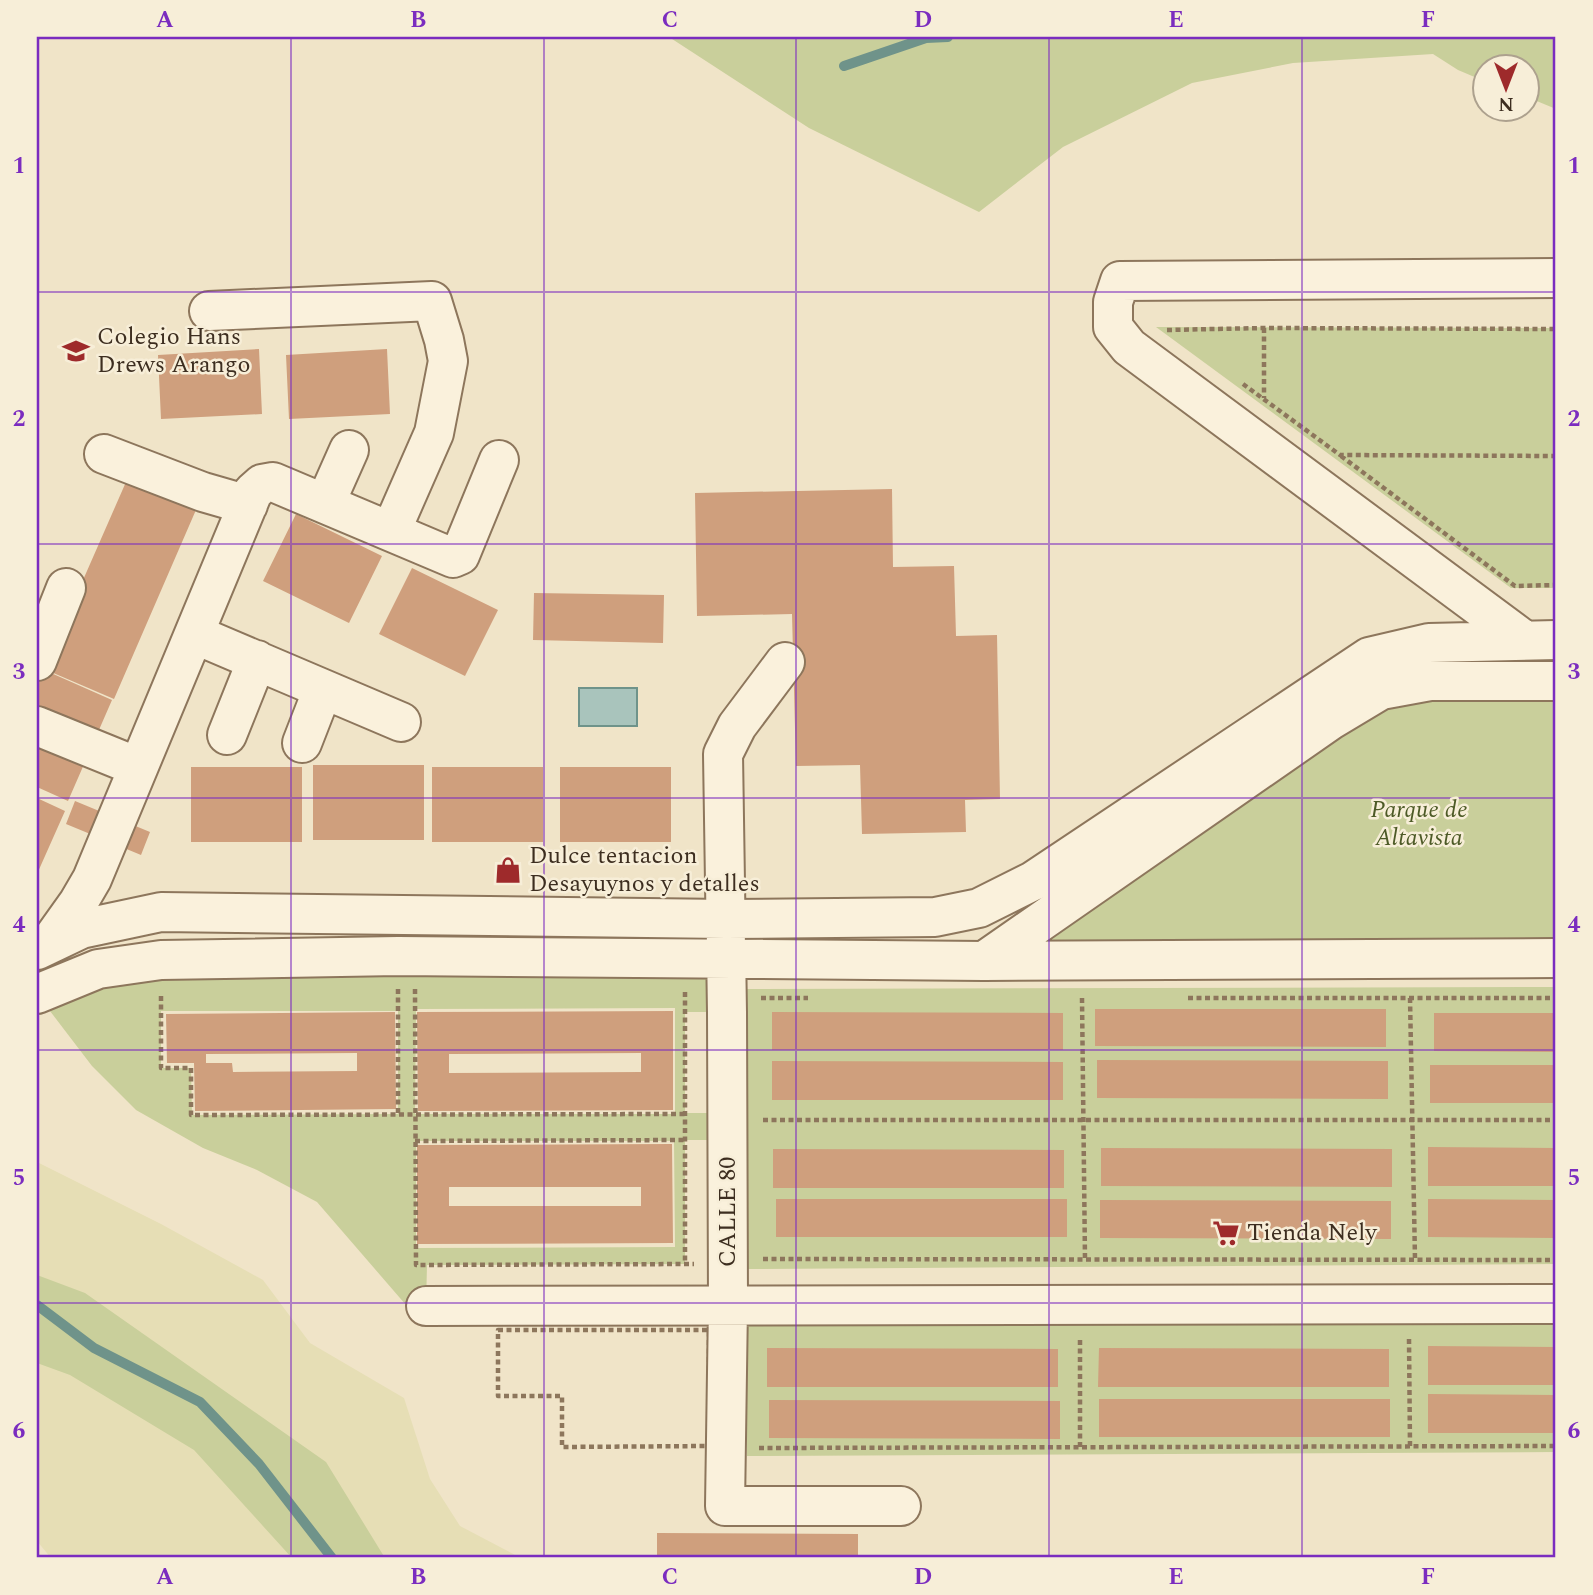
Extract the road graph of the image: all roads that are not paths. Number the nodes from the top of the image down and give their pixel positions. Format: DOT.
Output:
graph roads {
  1 [pos="1556,278"];
  2 [pos="209,311"];
  3 [pos="349,450"];
  4 [pos="104,454"];
  5 [pos="499,460"];
  6 [pos="326,504"];
  7 [pos="248,505"];
  8 [pos="391,531"];
  9 [pos="66,588"];
  10 [pos="194,634"];
  11 [pos="1540,640"];
  12 [pos="257,660"];
  13 [pos="37,661"];
  14 [pos="785,663"];
  15 [pos="1556,681"];
  16 [pos="323,689"];
  17 [pos="401,722"];
  18 [pos="37,726"];
  19 [pos="227,735"];
  20 [pos="302,743"];
  21 [pos="138,767"];
  22 [pos="107,842"];
  23 [pos="161,912"];
  24 [pos="726,919"];
  25 [pos="42,948"];
  26 [pos="727,957"];
  27 [pos="1556,958"];
  28 [pos="984,961"];
  29 [pos="37,994"];
  30 [pos="1556,1304"];
  31 [pos="728,1305"];
  32 [pos="426,1306"];
  33 [pos="901,1506"];
  1 -- 11 [label="street"];
  2 -- 8 [label="street"];
  3 -- 6 [label="street"];
  4 -- 7 [label="street"];
  5 -- 8 [label="street"];
  6 -- 7 [label="street"];
  6 -- 8 [label="street"];
  7 -- 10 [label="street"];
  9 -- 13 [label="street"];
  10 -- 12 [label="street"];
  10 -- 21 [label="street"];
  11 -- 24 [label="street"];
  12 -- 16 [label="street"];
  12 -- 19 [label="street"];
  14 -- 24 [label="street, CALLE 80"];
  15 -- 28 [label="street"];
  16 -- 17 [label="street"];
  16 -- 20 [label="street"];
  18 -- 21 [label="street"];
  21 -- 22 [label="street"];
  22 -- 23 [label="street"];
  22 -- 25 [label="street"];
  23 -- 24 [label="street"];
  23 -- 25 [label="street"];
  24 -- 26 [label="street, CALLE 80"];
  26 -- 28 [label="street"];
  26 -- 29 [label="street"];
  26 -- 31 [label="street, CALLE 80"];
  27 -- 28 [label="street"];
  30 -- 31 [label="street"];
  31 -- 32 [label="street"];
  31 -- 33 [label="street, CALLE 80"];
}
